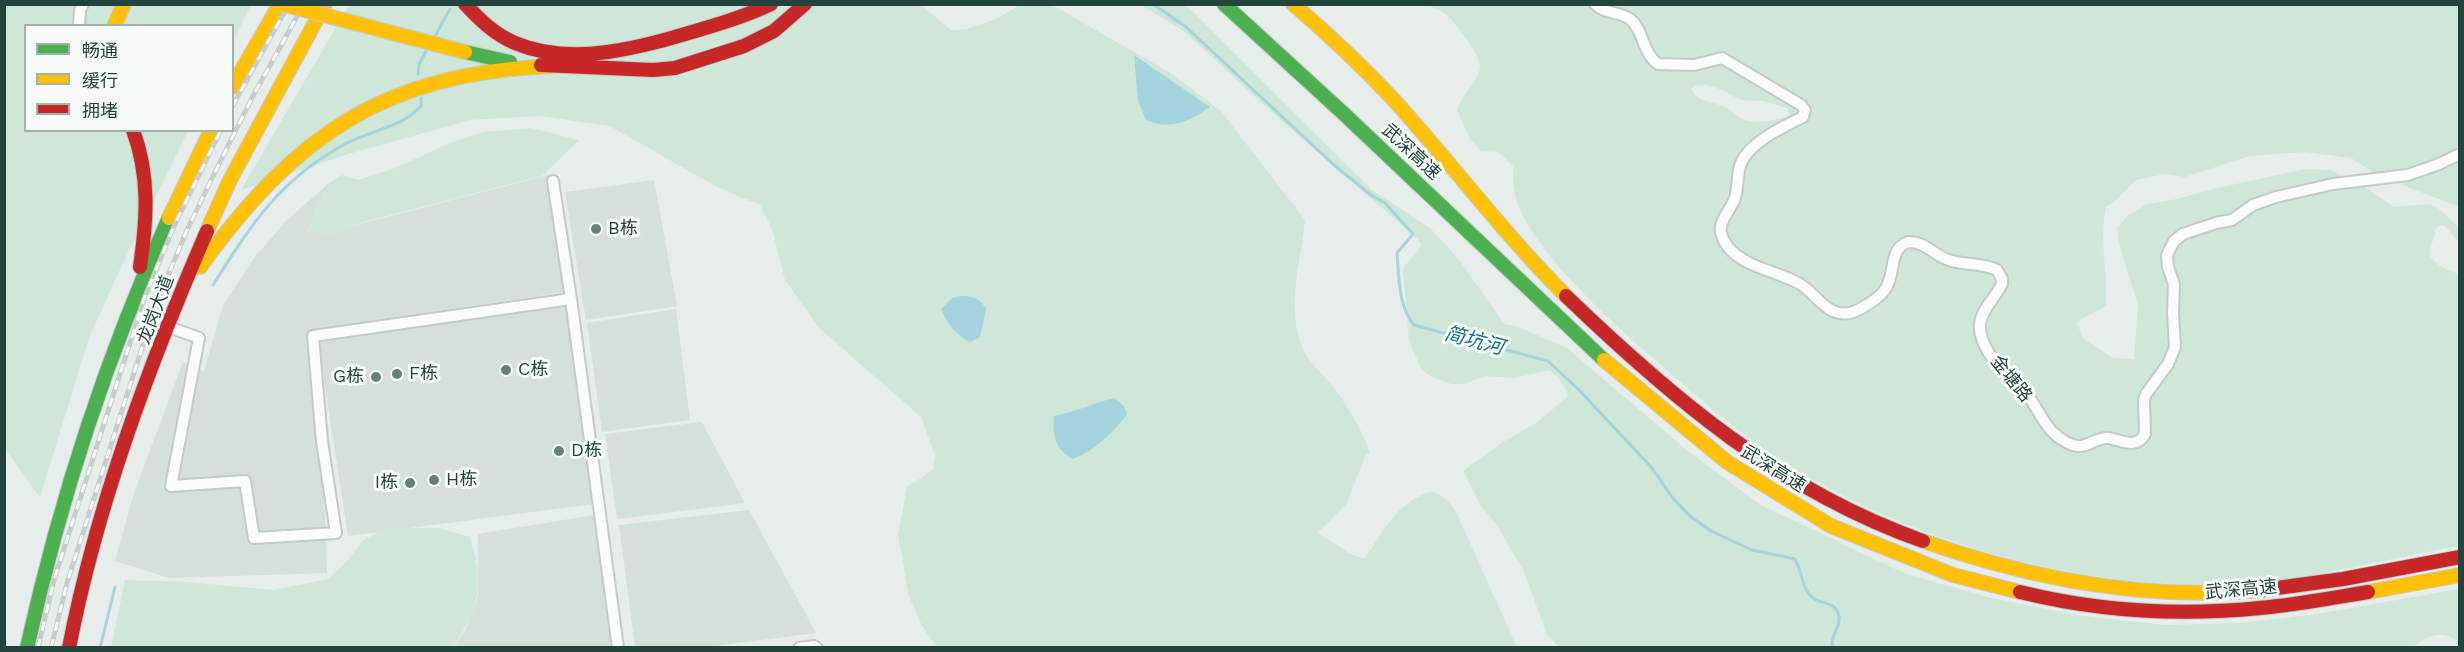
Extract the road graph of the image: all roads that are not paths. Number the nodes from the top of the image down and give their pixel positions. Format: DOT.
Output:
graph roads {
  1 [pos="83,4"];
  2 [pos="112,4"];
  3 [pos="124,4"];
  4 [pos="281,4"];
  5 [pos="316,4"];
  6 [pos="325,4"];
  7 [pos="465,4"];
  8 [pos="805,4"];
  9 [pos="1224,4"];
  10 [pos="1293,4"];
  11 [pos="1595,4"];
  12 [pos="770,5"];
  13 [pos="79,24"];
  14 [pos="104,24"];
  15 [pos="115,24"];
  16 [pos="466,48"];
  17 [pos="253,54"];
  18 [pos="581,55"];
  19 [pos="551,66"];
  20 [pos="234,70"];
  21 [pos="234,84"];
  22 [pos="135,132"];
  23 [pos="210,132"];
  24 [pos="2460,154"];
  25 [pos="553,181"];
  26 [pos="136,289"];
  27 [pos="181,296"];
  28 [pos="571,298"];
  29 [pos="169,327"];
  30 [pos="2460,557"];
  31 [pos="2460,575"];
  32 [pos="27,648"];
  33 [pos="69,648"];
  34 [pos="618,648"];
  35 [pos="799,648"];
  36 [pos="818,648"];
  1 -- 13 [label="street"];
  2 -- 14 [label="highway"];
  3 -- 15 [label="highway"];
  4 -- 16 [label="highway, bridge"];
  4 -- 17 [label="highway"];
  5 -- 16 [label="highway"];
  6 -- 27 [label="highway, 龙岗大道"];
  7 -- 18 [label="highway"];
  8 -- 19 [label="highway"];
  9 -- 31 [label="highway, 武深高速"];
  10 -- 30 [label="highway, 武深高速"];
  11 -- 24 [label="street, 金塘路"];
  12 -- 18 [label="highway"];
  16 -- 18 [label="highway"];
  16 -- 19 [label="highway"];
  17 -- 20 [label="highway"];
  17 -- 21 [label="highway"];
  19 -- 27 [label="highway"];
  22 -- 26 [label="highway"];
  23 -- 26 [label="highway, 龙岗大道"];
  25 -- 28 [label="street"];
  26 -- 32 [label="highway, 龙岗大道"];
  27 -- 29 [label="highway, 龙岗大道"];
  28 -- 29 [label="street"];
  28 -- 34 [label="street"];
  29 -- 33 [label="highway, 龙岗大道"];
  35 -- 36 [label="street"];
}
